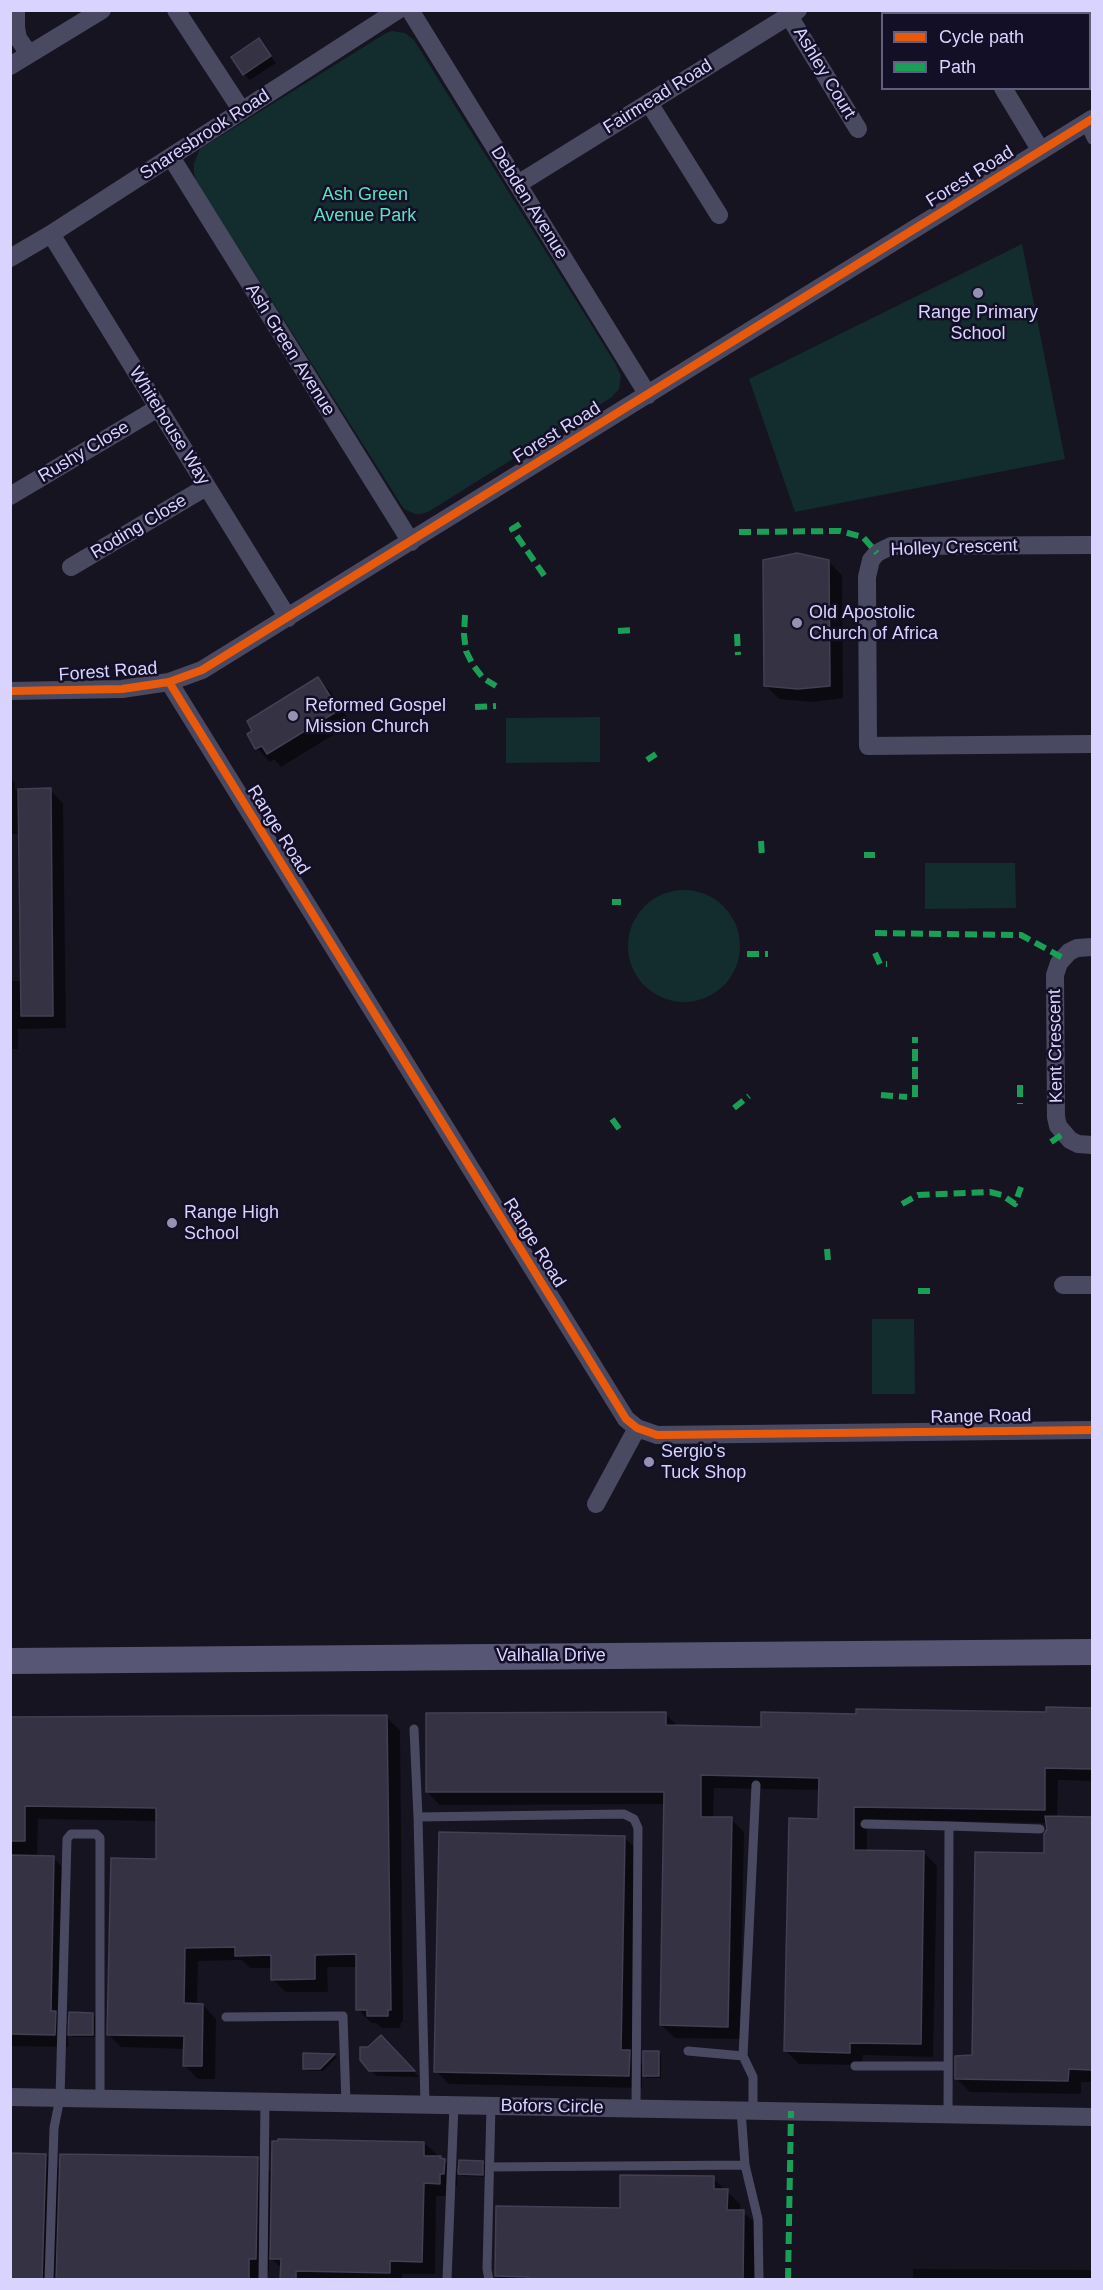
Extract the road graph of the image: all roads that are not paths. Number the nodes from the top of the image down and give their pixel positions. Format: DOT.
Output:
graph roads {
  1 [pos="16,10"];
  2 [pos="102,10"];
  3 [pos="176,10"];
  4 [pos="398,10"];
  5 [pos="410,10"];
  6 [pos="794,13"];
  7 [pos="29,54"];
  8 [pos="10,66"];
  9 [pos="1005,90"];
  10 [pos="649,103"];
  11 [pos="242,111"];
  12 [pos="1090,128"];
  13 [pos="858,129"];
  14 [pos="1041,151"];
  15 [pos="171,157"];
  16 [pos="518,184"];
  17 [pos="719,215"];
  18 [pos="51,234"];
  19 [pos="10,258"];
  20 [pos="648,395"];
  21 [pos="158,408"];
  22 [pos="206,487"];
  23 [pos="10,496"];
  24 [pos="411,542"];
  25 [pos="1092,545"];
  26 [pos="71,567"];
  27 [pos="288,618"];
  28 [pos="169,682"];
  29 [pos="10,691"];
  30 [pos="1092,744"];
  31 [pos="1092,947"];
  32 [pos="1092,1145"];
  33 [pos="1092,1285"];
  34 [pos="1063,1286"];
  35 [pos="638,1428"];
  36 [pos="1092,1431"];
  37 [pos="596,1504"];
  38 [pos="1092,1652"];
  39 [pos="10,1661"];
  40 [pos="414,1729"];
  41 [pos="756,1785"];
  42 [pos="418,1817"];
  43 [pos="865,1824"];
  44 [pos="949,1826"];
  45 [pos="1040,1829"];
  46 [pos="226,2016"];
  47 [pos="687,2051"];
  48 [pos="743,2056"];
  49 [pos="855,2066"];
  50 [pos="948,2066"];
  51 [pos="10,2097"];
  52 [pos="60,2098"];
  53 [pos="99,2098"];
  54 [pos="265,2101"];
  55 [pos="346,2103"];
  56 [pos="425,2104"];
  57 [pos="454,2105"];
  58 [pos="491,2106"];
  59 [pos="636,2108"];
  60 [pos="747,2110"];
  61 [pos="948,2114"];
  62 [pos="1092,2117"];
  63 [pos="745,2164"];
  64 [pos="490,2167"];
  65 [pos="49,2280"];
  66 [pos="263,2280"];
  67 [pos="447,2280"];
  68 [pos="489,2280"];
  69 [pos="759,2280"];
  1 -- 7 [label="street"];
  2 -- 7 [label="street"];
  3 -- 11 [label="street"];
  4 -- 11 [label="street, Snaresbrook Road"];
  5 -- 16 [label="street, Debden Avenue"];
  6 -- 10 [label="street, Fairmead Road"];
  6 -- 13 [label="street, Ashley Court"];
  7 -- 8 [label="street"];
  9 -- 14 [label="street"];
  10 -- 16 [label="street, Fairmead Road"];
  10 -- 17 [label="street"];
  11 -- 15 [label="street, Snaresbrook Road"];
  12 -- 14 [label="street, Forest Road"];
  14 -- 20 [label="street, Forest Road"];
  15 -- 18 [label="street, Snaresbrook Road"];
  15 -- 24 [label="street, Ash Green Avenue"];
  16 -- 20 [label="street, Debden Avenue"];
  18 -- 19 [label="street, Snaresbrook Road"];
  18 -- 21 [label="street, Whitehouse Way"];
  20 -- 24 [label="street, Forest Road"];
  21 -- 22 [label="street, Whitehouse Way"];
  21 -- 23 [label="street, Rushy Close"];
  22 -- 26 [label="street, Roding Close"];
  22 -- 27 [label="street, Whitehouse Way"];
  24 -- 27 [label="street, Forest Road"];
  25 -- 30 [label="street, Holley Crescent"];
  27 -- 28 [label="street, Forest Road"];
  28 -- 29 [label="street, Forest Road"];
  28 -- 35 [label="street, Range Road"];
  31 -- 32 [label="street, Kent Crescent"];
  33 -- 34 [label="street"];
  35 -- 36 [label="street, Range Road"];
  35 -- 37 [label="street"];
  38 -- 39 [label="main road, Valhalla Drive"];
  40 -- 42 [label="lane"];
  41 -- 48 [label="lane"];
  42 -- 56 [label="lane"];
  42 -- 59 [label="lane"];
  43 -- 44 [label="lane"];
  44 -- 45 [label="lane"];
  44 -- 50 [label="lane"];
  46 -- 55 [label="lane"];
  47 -- 48 [label="lane"];
  48 -- 60 [label="lane"];
  49 -- 50 [label="lane"];
  50 -- 61 [label="lane"];
  51 -- 52 [label="street, Bofors Circle"];
  52 -- 53 [label="street, Bofors Circle"];
  52 -- 53 [label="lane"];
  52 -- 65 [label="lane"];
  53 -- 54 [label="street, Bofors Circle"];
  54 -- 55 [label="street, Bofors Circle"];
  54 -- 66 [label="lane"];
  55 -- 56 [label="street, Bofors Circle"];
  56 -- 57 [label="street, Bofors Circle"];
  57 -- 58 [label="street, Bofors Circle"];
  57 -- 67 [label="lane"];
  58 -- 59 [label="street, Bofors Circle"];
  58 -- 64 [label="lane"];
  59 -- 60 [label="street, Bofors Circle"];
  60 -- 61 [label="street, Bofors Circle"];
  60 -- 63 [label="lane"];
  61 -- 62 [label="street, Bofors Circle"];
  63 -- 64 [label="lane"];
  63 -- 69 [label="lane"];
  64 -- 68 [label="lane"];
}
